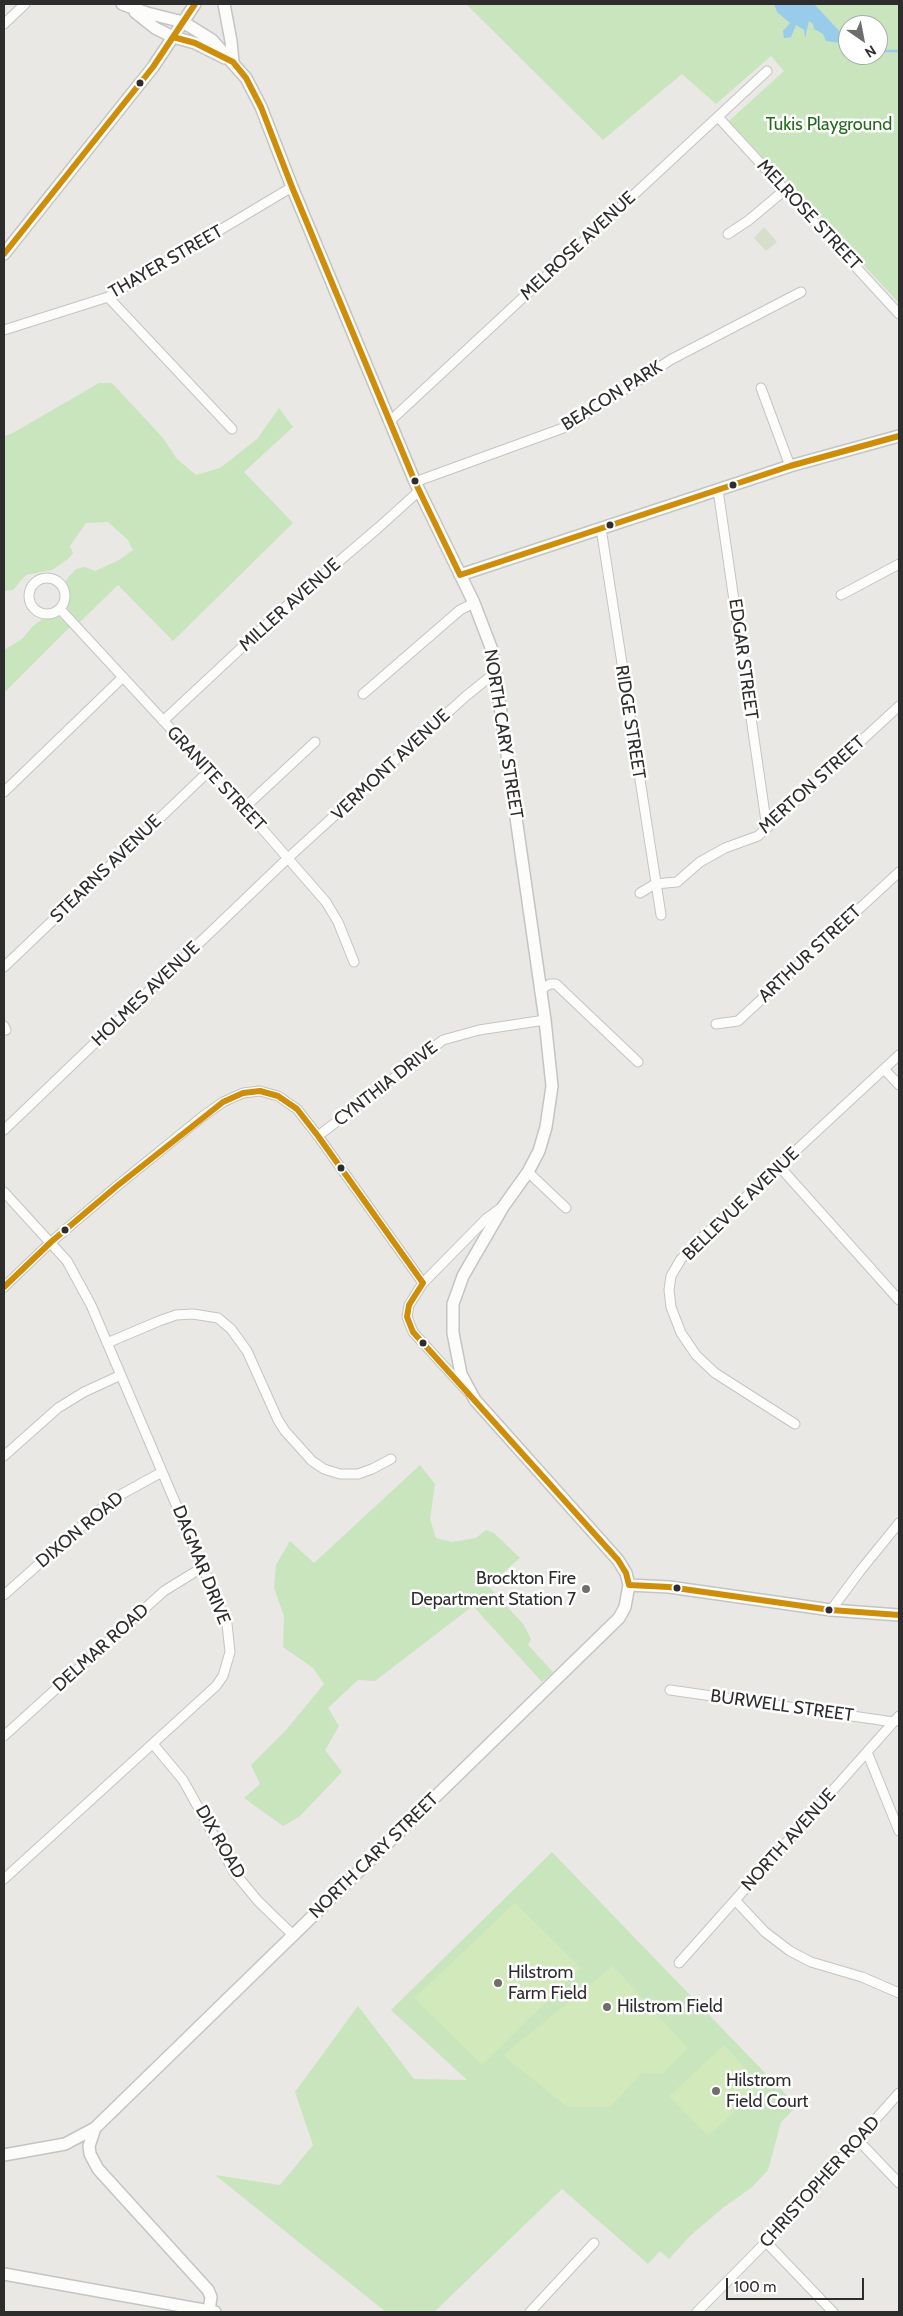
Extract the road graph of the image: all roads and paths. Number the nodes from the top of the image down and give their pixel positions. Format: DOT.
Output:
graph roads {
  1 [pos="25,4"];
  2 [pos="195,4"];
  3 [pos="224,4"];
  4 [pos="125,5"];
  5 [pos="183,22"];
  6 [pos="4,24"];
  7 [pos="173,37"];
  8 [pos="233,62"];
  9 [pos="767,71"];
  10 [pos="718,117"];
  11 [pos="292,187"];
  12 [pos="786,189"];
  13 [pos="728,234"];
  14 [pos="4,254"];
  15 [pos="801,292"];
  16 [pos="108,297"];
  17 [pos="899,314"];
  18 [pos="4,330"];
  19 [pos="761,388"];
  20 [pos="390,422"];
  21 [pos="232,429"];
  22 [pos="899,436"];
  23 [pos="790,466"];
  24 [pos="417,487"];
  25 [pos="718,490"];
  26 [pos="601,528"];
  27 [pos="899,564"];
  28 [pos="460,575"];
  29 [pos="841,595"];
  30 [pos="474,603"];
  31 [pos="60,609"];
  32 [pos="496,672"];
  33 [pos="123,677"];
  34 [pos="363,694"];
  35 [pos="899,706"];
  36 [pos="163,721"];
  37 [pos="315,742"];
  38 [pos="209,771"];
  39 [pos="4,792"];
  40 [pos="244,808"];
  41 [pos="766,828"];
  42 [pos="288,858"];
  43 [pos="899,872"];
  44 [pos="655,884"];
  45 [pos="640,893"];
  46 [pos="661,915"];
  47 [pos="354,962"];
  48 [pos="4,967"];
  49 [pos="540,990"];
  50 [pos="545,1020"];
  51 [pos="716,1024"];
  52 [pos="899,1055"];
  53 [pos="638,1062"];
  54 [pos="884,1069"];
  55 [pos="899,1085"];
  56 [pos="4,1130"];
  57 [pos="318,1136"];
  58 [pos="779,1166"];
  59 [pos="528,1172"];
  60 [pos="4,1192"];
  61 [pos="503,1207"];
  62 [pos="566,1208"];
  63 [pos="51,1242"];
  64 [pos="423,1283"];
  65 [pos="4,1287"];
  66 [pos="899,1300"];
  67 [pos="107,1343"];
  68 [pos="121,1376"];
  69 [pos="474,1400"];
  70 [pos="794,1424"];
  71 [pos="4,1456"];
  72 [pos="391,1459"];
  73 [pos="162,1472"];
  74 [pos="899,1523"];
  75 [pos="203,1568"];
  76 [pos="629,1585"];
  77 [pos="4,1595"];
  78 [pos="831,1610"];
  79 [pos="899,1615"];
  80 [pos="670,1690"];
  81 [pos="897,1719"];
  82 [pos="4,1736"];
  83 [pos="153,1744"];
  84 [pos="868,1752"];
  85 [pos="899,1831"];
  86 [pos="4,1879"];
  87 [pos="735,1900"];
  88 [pos="293,1935"];
  89 [pos="679,1963"];
  90 [pos="899,1993"];
  91 [pos="899,2093"];
  92 [pos="95,2128"];
  93 [pos="857,2138"];
  94 [pos="4,2155"];
  95 [pos="899,2184"];
  96 [pos="766,2242"];
  97 [pos="594,2243"];
  98 [pos="4,2274"];
  99 [pos="212,2312"];
  100 [pos="530,2312"];
  101 [pos="697,2312"];
  102 [pos="833,2312"];
  1 -- 6 [label="street"];
  2 -- 5 [label="street"];
  3 -- 8 [label="street"];
  4 -- 5 [label="street, NORTH CARY STREET"];
  4 -- 7 [label="street, NORTH CARY STREET"];
  5 -- 7 [label="street"];
  5 -- 8 [label="street, NORTH CARY STREET"];
  7 -- 8 [label="street, NORTH CARY STREET"];
  7 -- 14 [label="street"];
  8 -- 11 [label="street, NORTH CARY STREET"];
  9 -- 10 [label="street, MELROSE AVENUE"];
  10 -- 12 [label="street, MELROSE STREET"];
  10 -- 20 [label="street, MELROSE AVENUE"];
  11 -- 16 [label="street, THAYER STREET"];
  11 -- 20 [label="street, NORTH CARY STREET"];
  12 -- 13 [label="street"];
  12 -- 17 [label="street, MELROSE STREET"];
  15 -- 24 [label="street, BEACON PARK"];
  16 -- 18 [label="street, THAYER STREET"];
  16 -- 21 [label="street"];
  19 -- 23 [label="street"];
  20 -- 24 [label="street, NORTH CARY STREET"];
  22 -- 23 [label="street"];
  23 -- 25 [label="street"];
  24 -- 28 [label="street, NORTH CARY STREET"];
  24 -- 36 [label="street, MILLER AVENUE"];
  25 -- 26 [label="street"];
  25 -- 41 [label="street, EDGAR STREET"];
  26 -- 28 [label="street"];
  26 -- 44 [label="street, RIDGE STREET"];
  27 -- 29 [label="street"];
  28 -- 30 [label="street, NORTH CARY STREET"];
  30 -- 32 [label="street, NORTH CARY STREET"];
  30 -- 34 [label="street"];
  31 -- 31 [label="street"];
  31 -- 33 [label="street, GRANITE STREET"];
  32 -- 42 [label="street, VERMONT AVENUE"];
  32 -- 49 [label="street, NORTH CARY STREET"];
  33 -- 36 [label="street, GRANITE STREET"];
  33 -- 39 [label="street"];
  35 -- 41 [label="street, MERTON STREET"];
  36 -- 38 [label="street, GRANITE STREET"];
  37 -- 40 [label="street"];
  38 -- 40 [label="street, GRANITE STREET"];
  38 -- 48 [label="street, STEARNS AVENUE"];
  40 -- 42 [label="street, GRANITE STREET"];
  41 -- 44 [label="street, MERTON STREET"];
  42 -- 47 [label="street, GRANITE STREET"];
  42 -- 56 [label="street, HOLMES AVENUE"];
  43 -- 51 [label="street, ARTHUR STREET"];
  44 -- 45 [label="street, MERTON STREET"];
  44 -- 46 [label="street, RIDGE STREET"];
  49 -- 50 [label="street, NORTH CARY STREET"];
  49 -- 53 [label="street"];
  50 -- 57 [label="street, CYNTHIA DRIVE"];
  50 -- 59 [label="street, NORTH CARY STREET"];
  52 -- 54 [label="street, BELLEVUE AVENUE"];
  54 -- 55 [label="street"];
  54 -- 58 [label="street, BELLEVUE AVENUE"];
  57 -- 63 [label="street"];
  57 -- 64 [label="street"];
  58 -- 66 [label="street"];
  58 -- 70 [label="street, BELLEVUE AVENUE"];
  59 -- 61 [label="street, NORTH CARY STREET"];
  59 -- 62 [label="street"];
  60 -- 63 [label="street, DAGMAR DRIVE"];
  61 -- 64 [label="street, NORTH CARY STREET"];
  61 -- 69 [label="street, NORTH CARY STREET"];
  63 -- 65 [label="street"];
  63 -- 67 [label="street, DAGMAR DRIVE"];
  64 -- 69 [label="street, NORTH CARY STREET"];
  67 -- 68 [label="street, DAGMAR DRIVE"];
  67 -- 72 [label="street"];
  68 -- 71 [label="street"];
  68 -- 73 [label="street, DAGMAR DRIVE"];
  69 -- 76 [label="street, NORTH CARY STREET"];
  73 -- 75 [label="street, DAGMAR DRIVE"];
  73 -- 77 [label="street, DIXON ROAD"];
  74 -- 78 [label="street"];
  75 -- 82 [label="street, DELMAR ROAD"];
  75 -- 83 [label="street, DAGMAR DRIVE"];
  76 -- 78 [label="street"];
  76 -- 88 [label="street, NORTH CARY STREET"];
  78 -- 79 [label="street"];
  80 -- 81 [label="street, BURWELL STREET"];
  81 -- 84 [label="street, NORTH AVENUE"];
  83 -- 86 [label="street, DAGMAR DRIVE"];
  83 -- 88 [label="street, DIX ROAD"];
  84 -- 85 [label="street"];
  84 -- 87 [label="street, NORTH AVENUE"];
  87 -- 89 [label="street, NORTH AVENUE"];
  87 -- 90 [label="street"];
  88 -- 92 [label="street, NORTH CARY STREET"];
  91 -- 93 [label="street, CHRISTOPHER ROAD"];
  92 -- 94 [label="street, NORTH CARY STREET"];
  92 -- 99 [label="street"];
  93 -- 95 [label="street"];
  93 -- 96 [label="street, CHRISTOPHER ROAD"];
  96 -- 101 [label="street, CHRISTOPHER ROAD"];
  96 -- 102 [label="street"];
  97 -- 100 [label="street"];
  98 -- 99 [label="street"];
}
